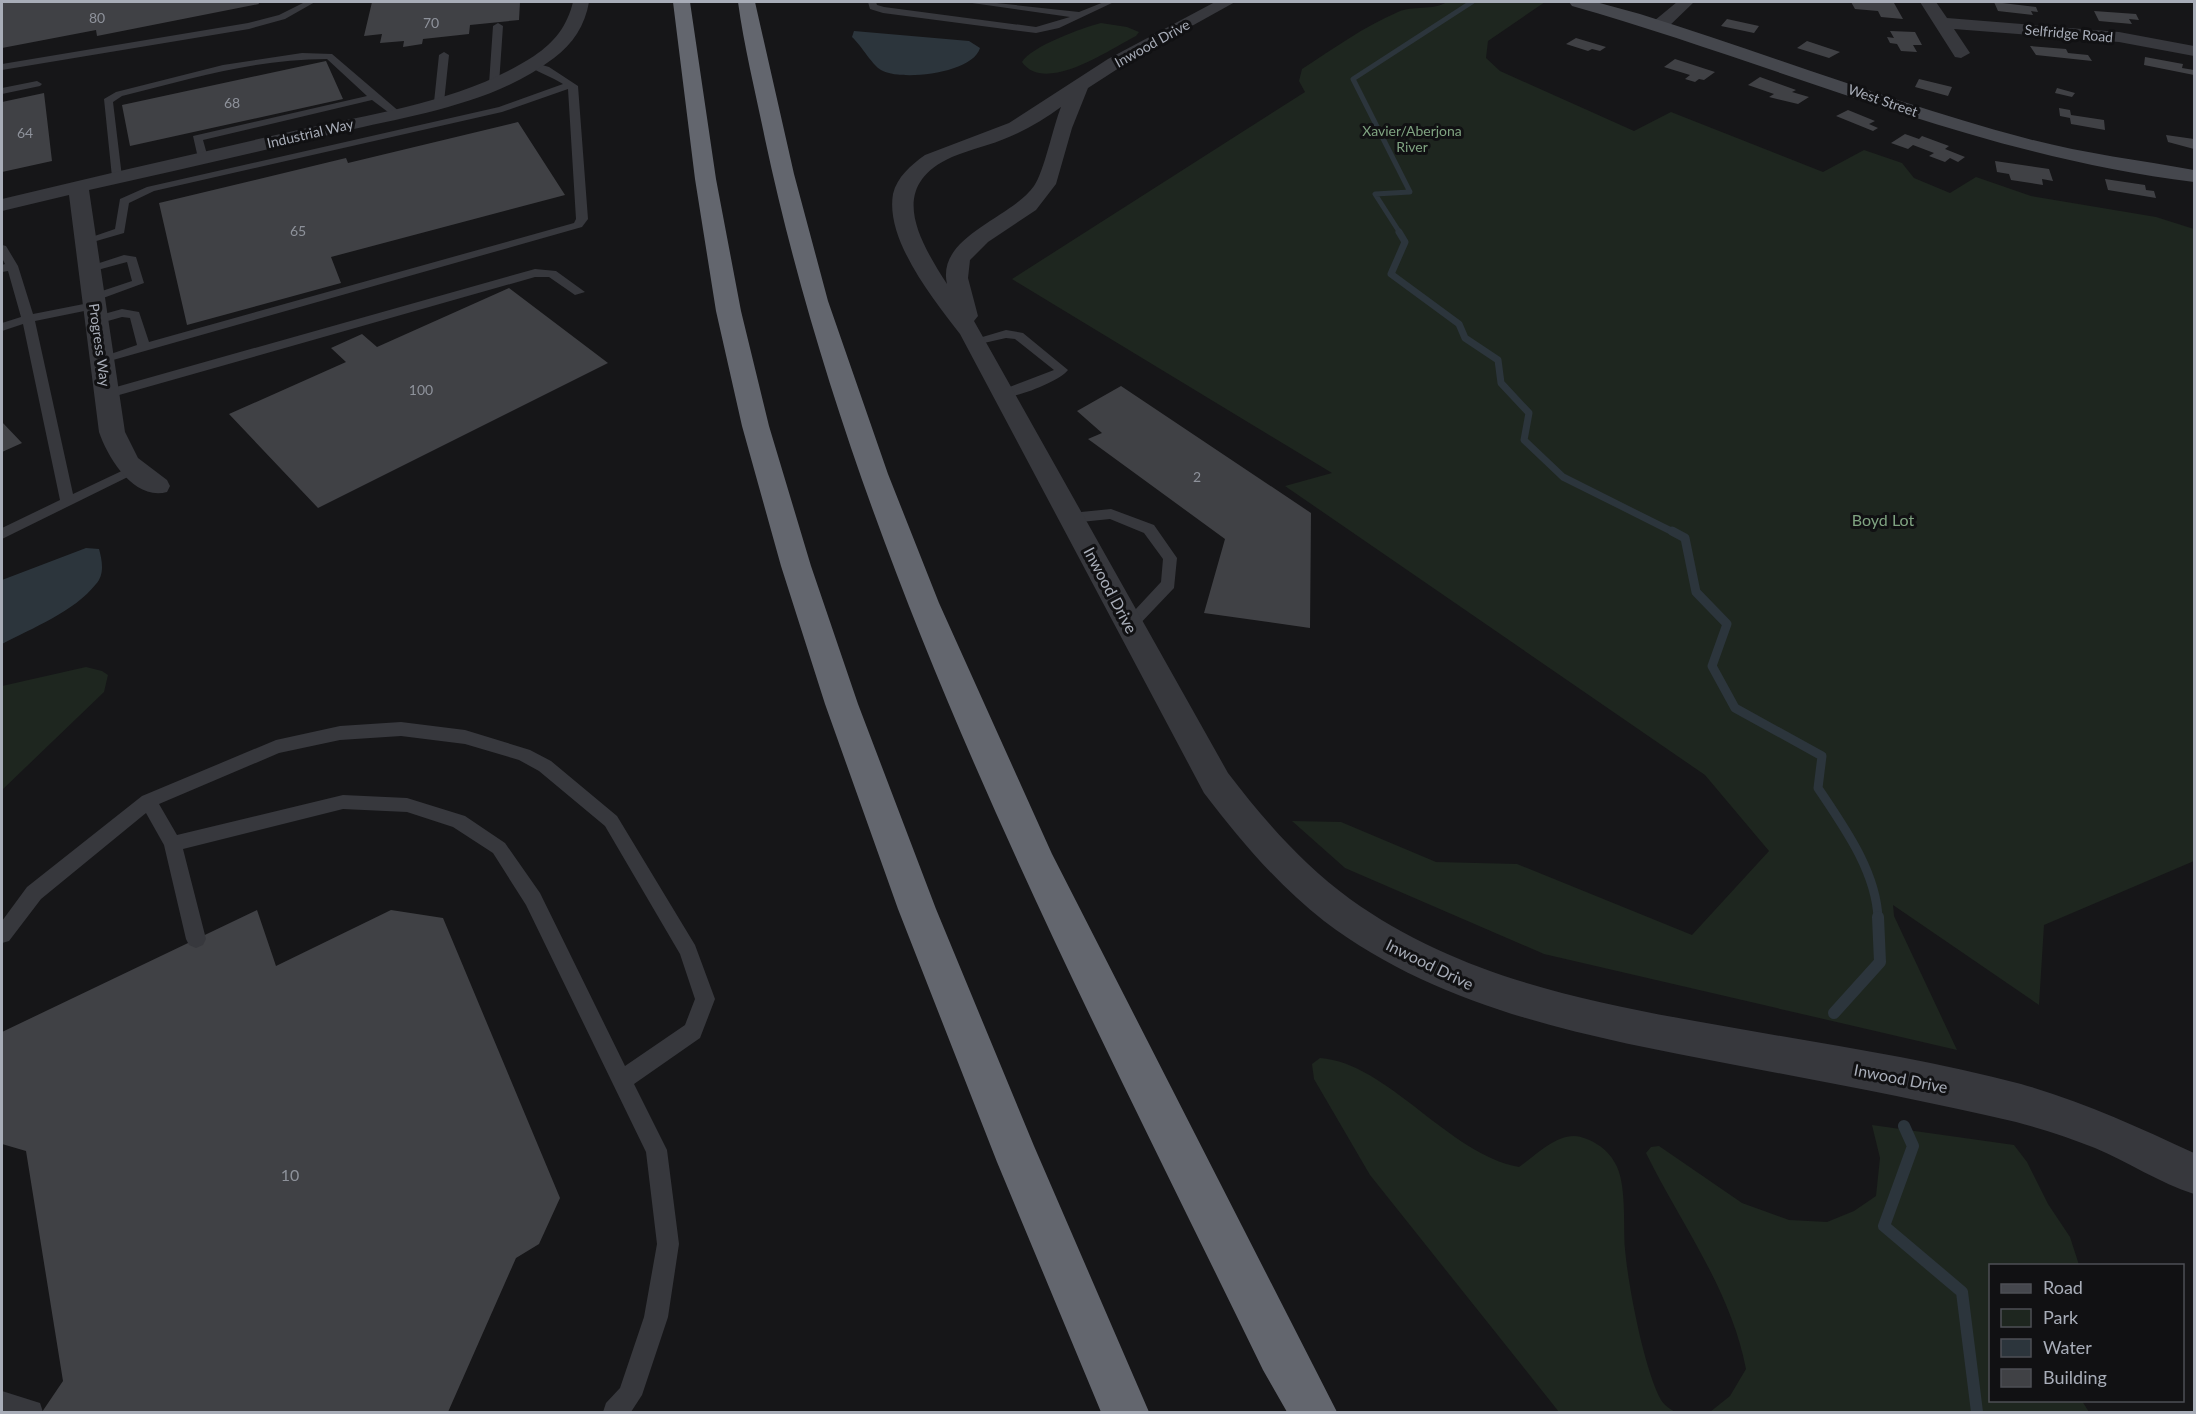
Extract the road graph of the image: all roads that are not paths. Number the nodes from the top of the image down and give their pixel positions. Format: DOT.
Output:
graph roads {
  1 [pos="312,2"];
  2 [pos="581,2"];
  3 [pos="681,2"];
  4 [pos="746,2"];
  5 [pos="872,2"];
  6 [pos="969,2"];
  7 [pos="1110,2"];
  8 [pos="1227,2"];
  9 [pos="1578,2"];
  10 [pos="1686,2"];
  11 [pos="1928,2"];
  12 [pos="1081,15"];
  13 [pos="1943,23"];
  14 [pos="498,26"];
  15 [pos="1660,26"];
  16 [pos="2194,51"];
  17 [pos="1961,53"];
  18 [pos="444,56"];
  19 [pos="532,65"];
  20 [pos="2,68"];
  21 [pos="37,84"];
  22 [pos="495,84"];
  23 [pos="572,84"];
  24 [pos="1079,87"];
  25 [pos="2,91"];
  26 [pos="374,97"];
  27 [pos="439,102"];
  28 [pos="396,113"];
  29 [pos="292,116"];
  30 [pos="302,144"];
  31 [pos="203,158"];
  32 [pos="2194,176"];
  33 [pos="117,177"];
  34 [pos="78,186"];
  35 [pos="2,205"];
  36 [pos="86,241"];
  37 [pos="2,248"];
  38 [pos="7,268"];
  39 [pos="90,268"];
  40 [pos="579,292"];
  41 [pos="95,307"];
  42 [pos="28,319"];
  43 [pos="2,327"];
  44 [pos="973,337"];
  45 [pos="144,347"];
  46 [pos="102,359"];
  47 [pos="107,394"];
  48 [pos="1004,394"];
  49 [pos="133,471"];
  50 [pos="157,486"];
  51 [pos="68,502"];
  52 [pos="1071,518"];
  53 [pos="2,534"];
  54 [pos="1129,625"];
  55 [pos="148,801"];
  56 [pos="173,844"];
  57 [pos="2,935"];
  58 [pos="196,939"];
  59 [pos="621,1081"];
  60 [pos="2194,1174"];
  61 [pos="2,1403"];
  62 [pos="31,1413"];
  63 [pos="615,1413"];
  64 [pos="1125,1413"];
  65 [pos="1313,1413"];
  1 -- 20 [label="lane"];
  2 -- 19 [label="street, Industrial Way"];
  3 -- 64 [label="highway"];
  4 -- 65 [label="highway"];
  5 -- 12 [label="lane"];
  6 -- 12 [label="lane"];
  7 -- 12 [label="lane"];
  8 -- 24 [label="street, Inwood Drive"];
  9 -- 15 [label="main road, West Street"];
  10 -- 15 [label="street"];
  11 -- 13 [label="street"];
  13 -- 16 [label="street, Selfridge Road"];
  13 -- 17 [label="street"];
  14 -- 22 [label="lane"];
  15 -- 32 [label="main road, West Street"];
  18 -- 27 [label="lane"];
  19 -- 22 [label="street, Industrial Way"];
  19 -- 23 [label="lane"];
  21 -- 25 [label="lane"];
  22 -- 27 [label="street, Industrial Way"];
  23 -- 30 [label="lane"];
  23 -- 45 [label="lane"];
  24 -- 44 [label="street, Inwood Drive"];
  24 -- 44 [label="street, Inwood Drive"];
  26 -- 28 [label="lane"];
  26 -- 29 [label="lane"];
  26 -- 33 [label="lane"];
  27 -- 28 [label="street, Industrial Way"];
  28 -- 30 [label="street, Industrial Way"];
  29 -- 30 [label="lane"];
  29 -- 31 [label="lane"];
  30 -- 31 [label="street, Industrial Way"];
  30 -- 36 [label="lane"];
  31 -- 33 [label="street, Industrial Way"];
  33 -- 34 [label="street, Industrial Way"];
  34 -- 35 [label="street, Industrial Way"];
  34 -- 36 [label="street, Progress Way"];
  36 -- 39 [label="street, Progress Way"];
  37 -- 38 [label="lane"];
  38 -- 42 [label="lane"];
  39 -- 41 [label="street, Progress Way"];
  39 -- 41 [label="lane"];
  40 -- 47 [label="lane"];
  41 -- 42 [label="lane"];
  41 -- 45 [label="lane"];
  41 -- 46 [label="street, Progress Way"];
  42 -- 43 [label="lane"];
  42 -- 51 [label="lane"];
  44 -- 48 [label="street, Inwood Drive"];
  44 -- 48 [label="lane"];
  45 -- 46 [label="lane"];
  46 -- 47 [label="street, Progress Way"];
  47 -- 49 [label="street, Progress Way"];
  48 -- 52 [label="street, Inwood Drive"];
  49 -- 50 [label="street, Progress Way"];
  49 -- 51 [label="lane"];
  51 -- 53 [label="lane"];
  52 -- 54 [label="street, Inwood Drive"];
  52 -- 54 [label="lane"];
  54 -- 60 [label="street, Inwood Drive"];
  55 -- 56 [label="lane"];
  55 -- 57 [label="lane"];
  55 -- 59 [label="lane"];
  56 -- 58 [label="lane"];
  56 -- 59 [label="lane"];
  59 -- 63 [label="lane"];
  61 -- 62 [label="lane"];
}
